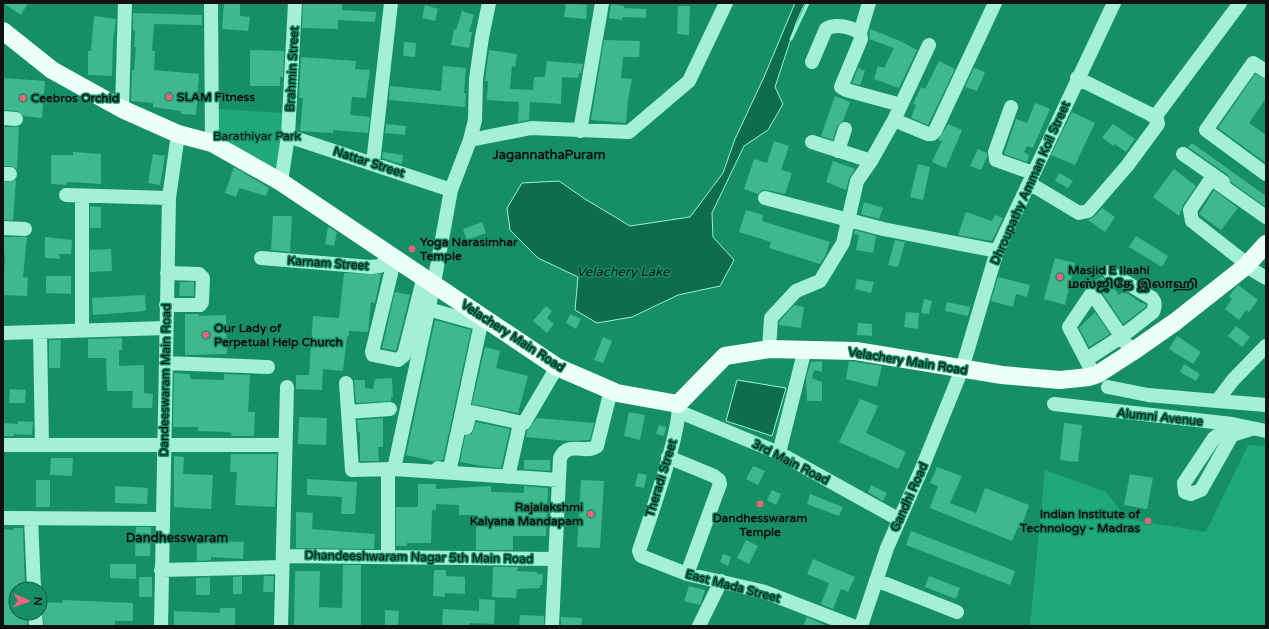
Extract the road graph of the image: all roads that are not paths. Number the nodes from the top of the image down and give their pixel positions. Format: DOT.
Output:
graph roads {
  1 [pos="125,3"];
  2 [pos="211,3"];
  3 [pos="296,3"];
  4 [pos="391,3"];
  5 [pos="489,3"];
  6 [pos="602,3"];
  7 [pos="726,3"];
  8 [pos="869,3"];
  9 [pos="995,3"];
  10 [pos="1114,3"];
  11 [pos="1240,3"];
  12 [pos="3,31"];
  13 [pos="860,33"];
  14 [pos="930,45"];
  15 [pos="812,62"];
  16 [pos="1266,71"];
  17 [pos="1077,78"];
  18 [pos="901,104"];
  19 [pos="1011,107"];
  20 [pos="122,109"];
  21 [pos="1155,117"];
  22 [pos="894,120"];
  23 [pos="845,129"];
  24 [pos="580,131"];
  25 [pos="178,134"];
  26 [pos="288,136"];
  27 [pos="470,140"];
  28 [pos="812,142"];
  29 [pos="212,143"];
  30 [pos="838,151"];
  31 [pos="1183,154"];
  32 [pos="871,161"];
  33 [pos="373,163"];
  34 [pos="1266,174"];
  35 [pos="1031,178"];
  36 [pos="281,182"];
  37 [pos="451,190"];
  38 [pos="66,195"];
  39 [pos="82,196"];
  40 [pos="168,198"];
  41 [pos="765,198"];
  42 [pos="1266,212"];
  43 [pos="1266,217"];
  44 [pos="848,221"];
  45 [pos="3,228"];
  46 [pos="25,229"];
  47 [pos="1266,244"];
  48 [pos="997,251"];
  49 [pos="393,256"];
  50 [pos="261,258"];
  51 [pos="1246,265"];
  52 [pos="1109,272"];
  53 [pos="167,273"];
  54 [pos="1266,278"];
  55 [pos="429,280"];
  56 [pos="166,305"];
  57 [pos="428,308"];
  58 [pos="166,328"];
  59 [pos="82,331"];
  60 [pos="3,333"];
  61 [pos="40,333"];
  62 [pos="1121,337"];
  63 [pos="1266,346"];
  64 [pos="769,349"];
  65 [pos="805,349"];
  66 [pos="1132,352"];
  67 [pos="166,363"];
  68 [pos="268,367"];
  69 [pos="557,367"];
  70 [pos="962,369"];
  71 [pos="1096,374"];
  72 [pos="346,383"];
  73 [pos="287,387"];
  74 [pos="611,390"];
  75 [pos="1218,401"];
  76 [pos="1054,404"];
  77 [pos="1266,405"];
  78 [pos="679,408"];
  79 [pos="390,409"];
  80 [pos="348,412"];
  81 [pos="1119,412"];
  82 [pos="524,423"];
  83 [pos="1232,424"];
  84 [pos="1251,429"];
  85 [pos="1266,431"];
  86 [pos="164,444"];
  87 [pos="3,445"];
  88 [pos="42,445"];
  89 [pos="285,445"];
  90 [pos="779,453"];
  91 [pos="668,457"];
  92 [pos="392,466"];
  93 [pos="453,473"];
  94 [pos="508,477"];
  95 [pos="559,480"];
  96 [pos="3,518"];
  97 [pos="31,518"];
  98 [pos="162,519"];
  99 [pos="898,519"];
  100 [pos="639,551"];
  101 [pos="388,557"];
  102 [pos="555,559"];
  103 [pos="282,562"];
  104 [pos="161,570"];
  105 [pos="687,574"];
  106 [pos="876,580"];
  107 [pos="34,581"];
  108 [pos="721,581"];
  109 [pos="957,612"];
  110 [pos="161,626"];
  111 [pos="281,626"];
  112 [pos="552,626"];
  113 [pos="699,626"];
  114 [pos="853,626"];
  115 [pos="861,626"];
  1 -- 20 [label="street"];
  2 -- 29 [label="street"];
  3 -- 26 [label="street, Brahmin Street"];
  4 -- 33 [label="street"];
  5 -- 27 [label="street"];
  6 -- 24 [label="street"];
  7 -- 24 [label="street"];
  8 -- 13 [label="street"];
  9 -- 22 [label="street"];
  10 -- 17 [label="street, Dhroupathy Amman Koil Street"];
  11 -- 21 [label="street"];
  12 -- 20 [label="main road, Velachery Main Road"];
  13 -- 15 [label="street"];
  13 -- 18 [label="street"];
  14 -- 18 [label="street"];
  16 -- 34 [label="street"];
  17 -- 21 [label="street"];
  17 -- 35 [label="street, Dhroupathy Amman Koil Street"];
  18 -- 22 [label="street"];
  19 -- 35 [label="street"];
  20 -- 25 [label="main road, Velachery Main Road"];
  21 -- 35 [label="street"];
  22 -- 32 [label="street"];
  23 -- 30 [label="street"];
  24 -- 27 [label="street"];
  25 -- 29 [label="main road, Velachery Main Road"];
  25 -- 40 [label="street, Dandeeswaram Main Road"];
  26 -- 33 [label="street, Nattar Street"];
  26 -- 36 [label="street, Brahmin Street"];
  27 -- 37 [label="street"];
  28 -- 30 [label="street"];
  29 -- 36 [label="main road, Velachery Main Road"];
  30 -- 32 [label="street"];
  31 -- 42 [label="street"];
  32 -- 44 [label="street"];
  33 -- 37 [label="street, Nattar Street"];
  35 -- 48 [label="street, Dhroupathy Amman Koil Street"];
  36 -- 49 [label="main road, Velachery Main Road"];
  37 -- 55 [label="street"];
  38 -- 39 [label="street"];
  39 -- 40 [label="street"];
  39 -- 59 [label="street"];
  40 -- 53 [label="street, Dandeeswaram Main Road"];
  41 -- 44 [label="street"];
  43 -- 51 [label="street"];
  44 -- 48 [label="street"];
  44 -- 64 [label="street"];
  45 -- 46 [label="street"];
  47 -- 51 [label="main road, Velachery Main Road"];
  48 -- 70 [label="street, Dhroupathy Amman Koil Street"];
  49 -- 50 [label="street, Karnam Street"];
  49 -- 55 [label="main road, Velachery Main Road"];
  49 -- 55 [label="street"];
  51 -- 54 [label="street"];
  51 -- 66 [label="main road, Velachery Main Road"];
  52 -- 62 [label="street"];
  53 -- 56 [label="street, Dandeeswaram Main Road"];
  53 -- 56 [label="street"];
  55 -- 57 [label="street"];
  55 -- 69 [label="main road, Velachery Main Road"];
  56 -- 58 [label="street, Dandeeswaram Main Road"];
  57 -- 92 [label="street"];
  57 -- 92 [label="street"];
  58 -- 59 [label="street"];
  58 -- 67 [label="street, Dandeeswaram Main Road"];
  59 -- 61 [label="street"];
  60 -- 61 [label="street"];
  61 -- 88 [label="street"];
  62 -- 66 [label="street"];
  62 -- 71 [label="street"];
  62 -- 71 [label="street"];
  63 -- 75 [label="street"];
  64 -- 65 [label="main road, Velachery Main Road"];
  64 -- 78 [label="main road, Velachery Main Road"];
  65 -- 70 [label="main road, Velachery Main Road"];
  65 -- 90 [label="street"];
  66 -- 71 [label="main road, Velachery Main Road"];
  67 -- 68 [label="street"];
  67 -- 86 [label="street, Dandeeswaram Main Road"];
  69 -- 74 [label="main road, Velachery Main Road"];
  69 -- 82 [label="street"];
  70 -- 71 [label="main road, Velachery Main Road"];
  70 -- 99 [label="street, Gandhi Road"];
  71 -- 75 [label="street"];
  71 -- 81 [label="street"];
  72 -- 80 [label="street"];
  73 -- 89 [label="street"];
  74 -- 78 [label="main road, Velachery Main Road"];
  74 -- 95 [label="street"];
  75 -- 77 [label="street"];
  76 -- 81 [label="street, Alumni Avenue"];
  78 -- 90 [label="street, 3rd Main Road"];
  78 -- 91 [label="street, Theradi Street"];
  79 -- 80 [label="street"];
  80 -- 92 [label="street"];
  81 -- 83 [label="street, Alumni Avenue"];
  83 -- 84 [label="street, Alumni Avenue"];
  83 -- 84 [label="street"];
  84 -- 85 [label="street, Alumni Avenue"];
  86 -- 88 [label="street"];
  86 -- 89 [label="street"];
  86 -- 98 [label="street, Dandeeswaram Main Road"];
  87 -- 88 [label="street"];
  89 -- 103 [label="street"];
  90 -- 99 [label="street, 3rd Main Road"];
  91 -- 100 [label="street, Theradi Street"];
  91 -- 105 [label="street"];
  92 -- 93 [label="street"];
  92 -- 101 [label="street"];
  93 -- 94 [label="street"];
  93 -- 94 [label="street"];
  94 -- 95 [label="street"];
  95 -- 102 [label="street"];
  96 -- 97 [label="street"];
  97 -- 98 [label="street"];
  97 -- 107 [label="street"];
  98 -- 104 [label="street, Dandeeswaram Main Road"];
  99 -- 106 [label="street, Gandhi Road"];
  100 -- 105 [label="street, East Mada Street"];
  101 -- 102 [label="street, Dhandeeshwaram Nagar 5th Main Road"];
  101 -- 103 [label="street, Dhandeeshwaram Nagar 5th Main Road"];
  102 -- 112 [label="street"];
  103 -- 104 [label="street, Dhandeeshwaram Nagar 5th Main Road"];
  103 -- 111 [label="street"];
  104 -- 110 [label="street, Dandeeswaram Main Road"];
  105 -- 108 [label="street, East Mada Street"];
  106 -- 109 [label="street"];
  106 -- 115 [label="street, Gandhi Road"];
  108 -- 113 [label="street"];
  108 -- 114 [label="street, East Mada Street"];
}
